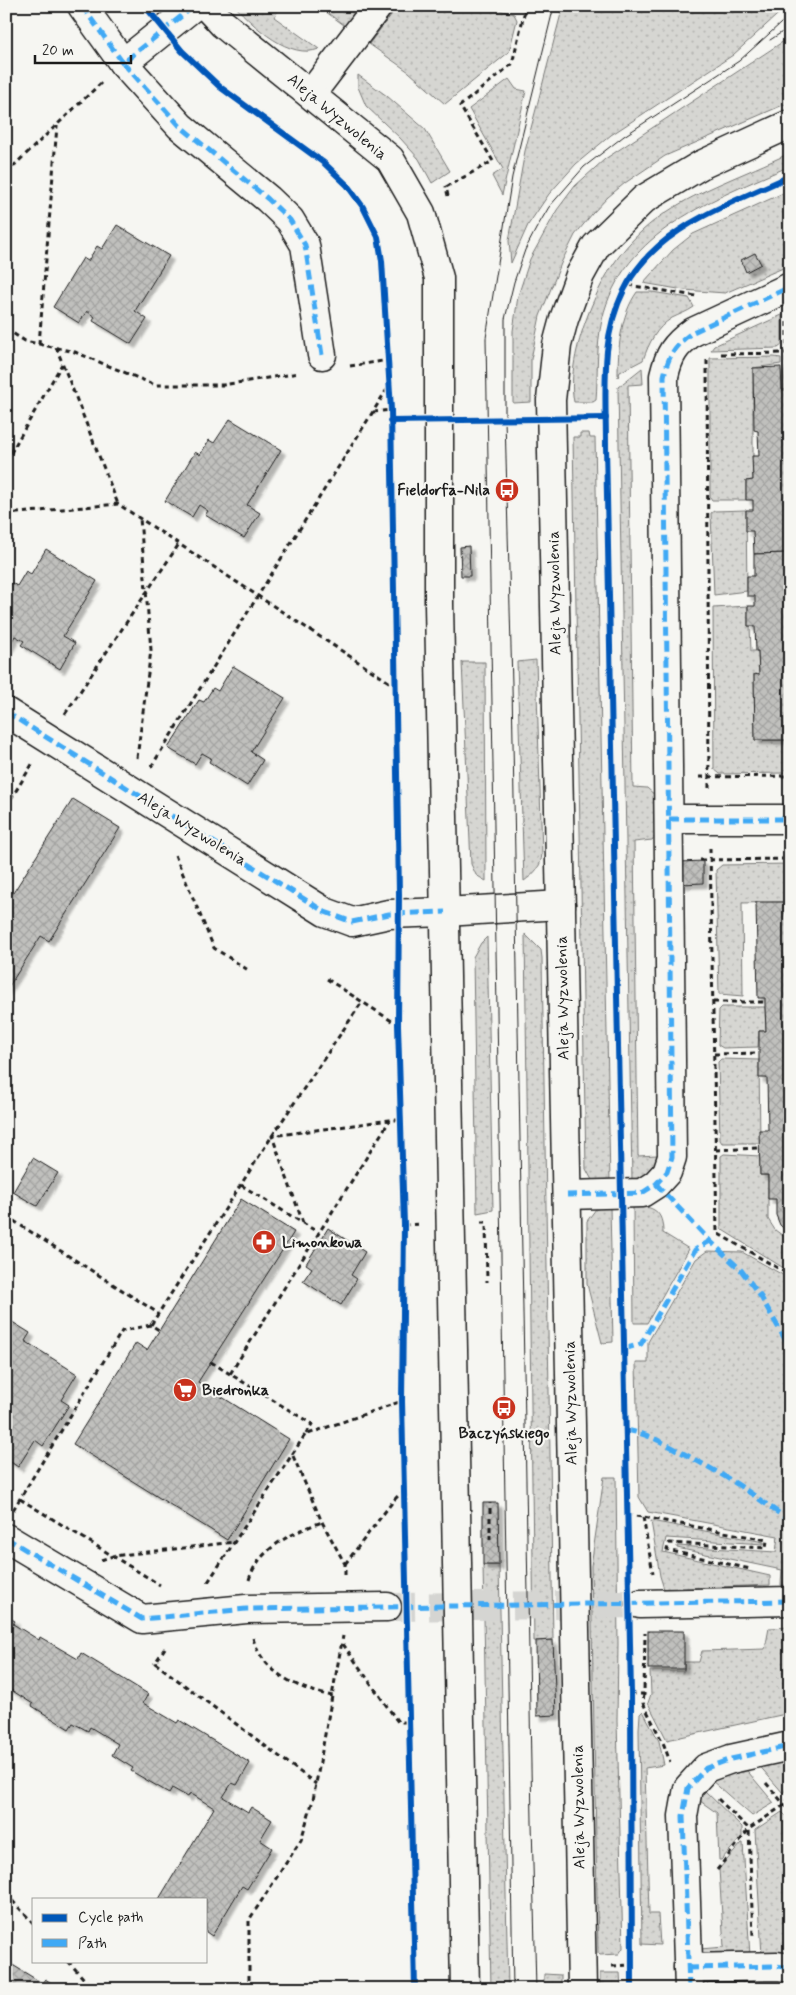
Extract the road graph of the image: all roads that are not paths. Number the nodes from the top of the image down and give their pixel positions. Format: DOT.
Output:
graph roads {
  1 [pos="82,6"];
  2 [pos="194,6"];
  3 [pos="206,6"];
  4 [pos="378,6"];
  5 [pos="123,63"];
  6 [pos="310,94"];
  7 [pos="790,124"];
  8 [pos="790,287"];
  9 [pos="331,361"];
  10 [pos="6,712"];
  11 [pos="669,819"];
  12 [pos="790,819"];
  13 [pos="561,905"];
  14 [pos="445,912"];
  15 [pos="567,1195"];
  16 [pos="9,1526"];
  17 [pos="790,1601"];
  18 [pos="648,1604"];
  19 [pos="387,1607"];
  20 [pos="790,1746"];
  21 [pos="790,1968"];
  22 [pos="688,1978"];
  23 [pos="466,1989"];
  24 [pos="582,1989"];
  1 -- 5 [label="main road"];
  2 -- 5 [label="main road"];
  3 -- 6 [label="main road, Aleja Wyzwolenia"];
  4 -- 6 [label="main road"];
  5 -- 9 [label="main road"];
  6 -- 14 [label="main road, Aleja Wyzwolenia"];
  7 -- 13 [label="main road, Aleja Wyzwolenia"];
  8 -- 11 [label="main road"];
  10 -- 14 [label="main road, Aleja Wyzwolenia"];
  11 -- 12 [label="main road"];
  11 -- 15 [label="main road"];
  13 -- 14 [label="main road"];
  13 -- 15 [label="main road, Aleja Wyzwolenia"];
  14 -- 23 [label="main road, Aleja Wyzwolenia"];
  15 -- 24 [label="main road, Aleja Wyzwolenia"];
  16 -- 19 [label="main road"];
  17 -- 18 [label="main road"];
  20 -- 22 [label="main road"];
  21 -- 22 [label="main road"];
}
